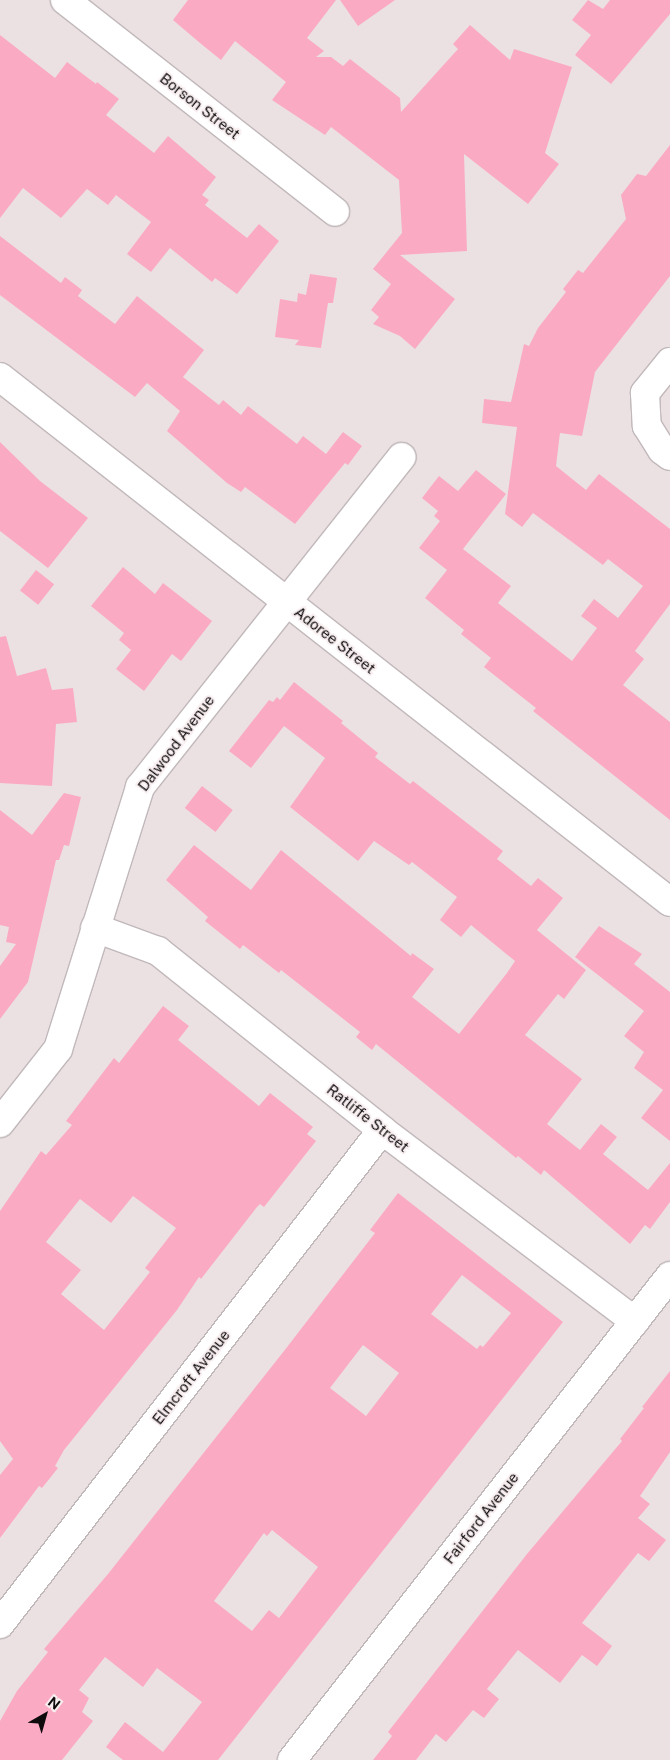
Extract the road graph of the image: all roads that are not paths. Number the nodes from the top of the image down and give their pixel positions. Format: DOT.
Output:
graph roads {
  1 [pos="65,0"];
  2 [pos="335,212"];
  3 [pos="670,362"];
  4 [pos="0,377"];
  5 [pos="670,456"];
  6 [pos="402,457"];
  7 [pos="286,601"];
  8 [pos="670,902"];
  9 [pos="95,928"];
  10 [pos="0,1123"];
  11 [pos="382,1130"];
  12 [pos="670,1276"];
  13 [pos="635,1321"];
  14 [pos="0,1624"];
  15 [pos="292,1760"];
  1 -- 2 [label="street, Borson Street"];
  3 -- 5 [label="street"];
  4 -- 7 [label="street, Adoree Street"];
  6 -- 7 [label="street, Dalwood Avenue"];
  7 -- 8 [label="street, Adoree Street"];
  7 -- 9 [label="street, Dalwood Avenue"];
  9 -- 10 [label="street, Dalwood Avenue"];
  9 -- 11 [label="street, Ratliffe Street"];
  11 -- 13 [label="street, Ratliffe Street"];
  11 -- 14 [label="street, Elmcroft Avenue"];
  12 -- 13 [label="street, Fairford Avenue"];
  13 -- 15 [label="street, Fairford Avenue"];
}
